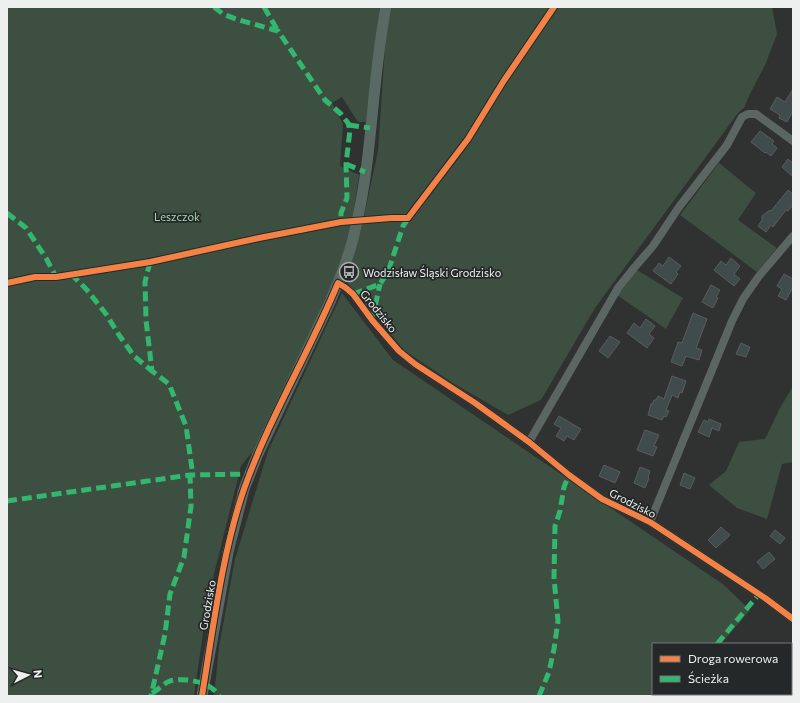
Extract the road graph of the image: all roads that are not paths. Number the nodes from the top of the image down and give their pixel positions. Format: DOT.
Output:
graph roads {
  1 [pos="386,7"];
  2 [pos="793,141"];
  3 [pos="793,236"];
  4 [pos="338,283"];
  5 [pos="529,442"];
  6 [pos="650,522"];
  7 [pos="793,619"];
  8 [pos="202,696"];
  1 -- 4 [label="street, Grodzisko"];
  2 -- 5 [label="street"];
  3 -- 6 [label="street, Grodzisko"];
  4 -- 5 [label="street, Grodzisko"];
  4 -- 8 [label="street, Grodzisko"];
  5 -- 6 [label="street, Grodzisko"];
  6 -- 7 [label="street, Grodzisko"];
}
